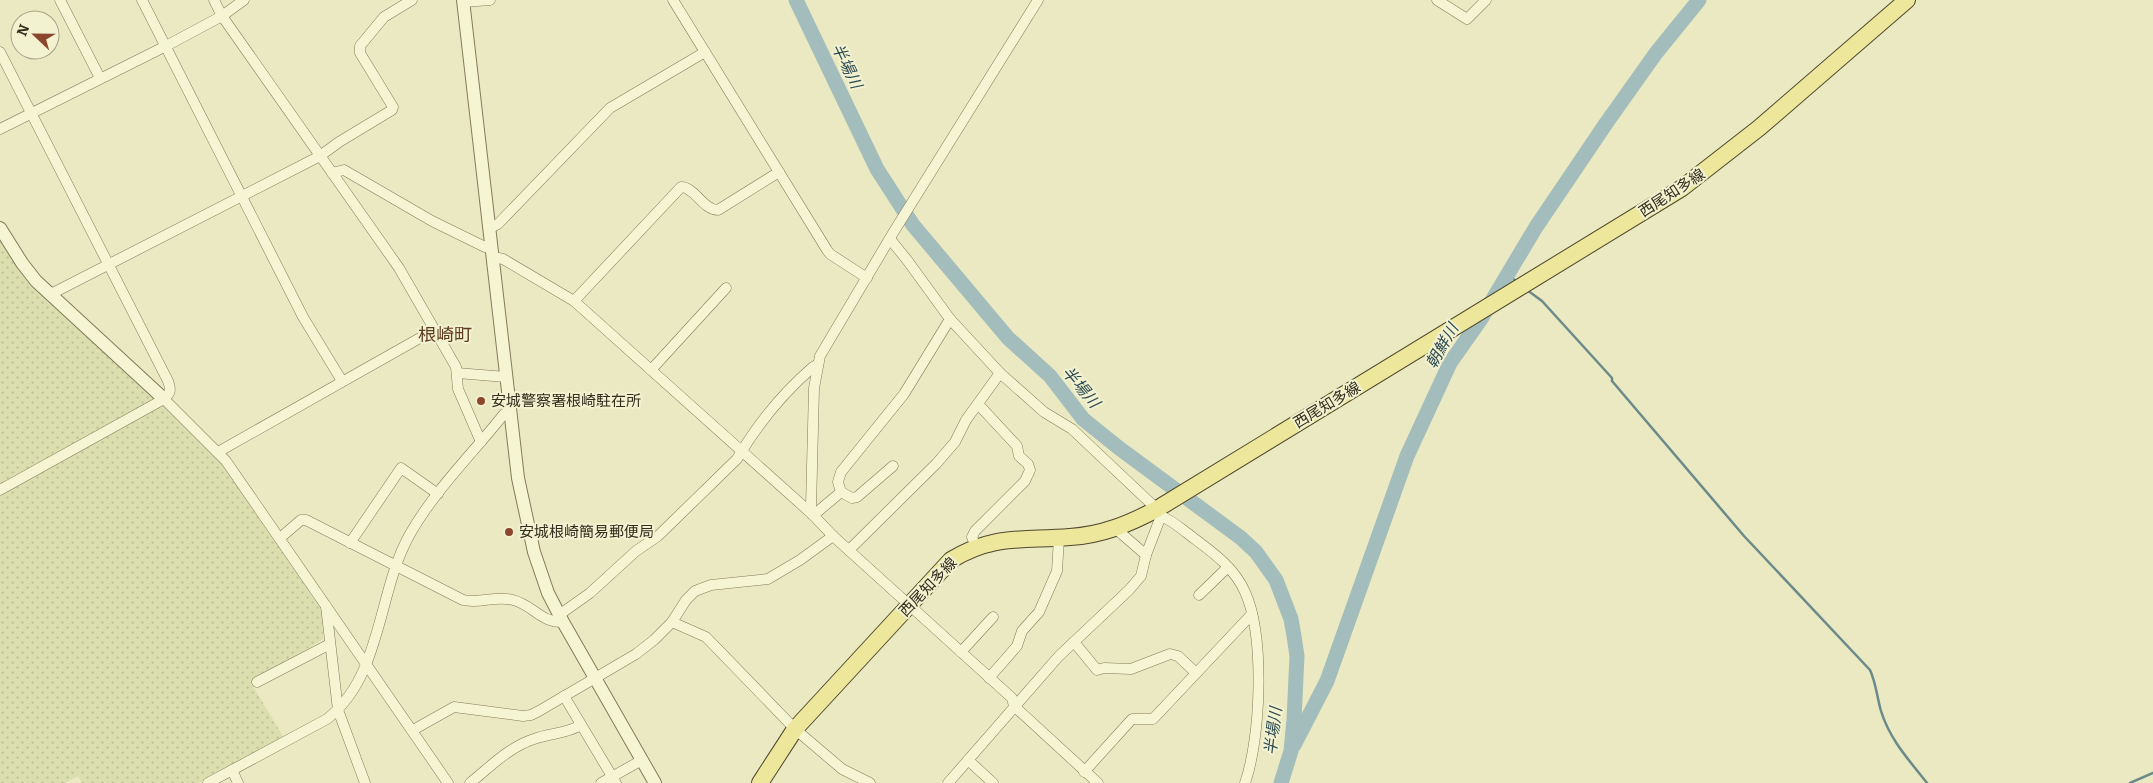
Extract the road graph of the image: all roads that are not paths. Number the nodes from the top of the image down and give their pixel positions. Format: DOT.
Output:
graph roads {
  1 [pos="60,0"];
  2 [pos="142,0"];
  3 [pos="214,0"];
  4 [pos="244,0"];
  5 [pos="412,0"];
  6 [pos="490,0"];
  7 [pos="674,0"];
  8 [pos="1038,0"];
  9 [pos="1437,0"];
  10 [pos="1486,0"];
  11 [pos="1907,0"];
  12 [pos="463,1"];
  13 [pos="222,16"];
  14 [pos="166,46"];
  15 [pos="0,52"];
  16 [pos="705,52"];
  17 [pos="100,78"];
  18 [pos="32,113"];
  19 [pos="0,129"];
  20 [pos="320,156"];
  21 [pos="779,172"];
  22 [pos="332,173"];
  23 [pos="243,196"];
  24 [pos="0,228"];
  25 [pos="490,228"];
  26 [pos="891,236"];
  27 [pos="492,253"];
  28 [pos="108,265"];
  29 [pos="867,278"];
  30 [pos="726,288"];
  31 [pos="51,294"];
  32 [pos="574,301"];
  33 [pos="950,319"];
  34 [pos="434,330"];
  35 [pos="817,365"];
  36 [pos="651,370"];
  37 [pos="457,373"];
  38 [pos="1000,373"];
  39 [pos="506,377"];
  40 [pos="342,381"];
  41 [pos="164,399"];
  42 [pos="978,404"];
  43 [pos="510,411"];
  44 [pos="481,442"];
  45 [pos="218,452"];
  46 [pos="741,452"];
  47 [pos="893,466"];
  48 [pos="0,490"];
  49 [pos="840,492"];
  50 [pos="438,494"];
  51 [pos="1162,509"];
  52 [pos="812,514"];
  53 [pos="1116,529"];
  54 [pos="833,536"];
  55 [pos="280,538"];
  56 [pos="1059,538"];
  57 [pos="350,543"];
  58 [pos="976,547"];
  59 [pos="849,550"];
  60 [pos="1146,555"];
  61 [pos="397,567"];
  62 [pos="1228,567"];
  63 [pos="1199,596"];
  64 [pos="326,605"];
  65 [pos="909,605"];
  66 [pos="1252,614"];
  67 [pos="993,617"];
  68 [pos="561,618"];
  69 [pos="672,622"];
  70 [pos="1074,642"];
  71 [pos="330,644"];
  72 [pos="961,652"];
  73 [pos="366,665"];
  74 [pos="1196,674"];
  75 [pos="594,677"];
  76 [pos="989,678"];
  77 [pos="257,682"];
  78 [pos="564,696"];
  79 [pos="1014,706"];
  80 [pos="338,710"];
  81 [pos="581,725"];
  82 [pos="795,729"];
  83 [pos="413,730"];
  84 [pos="642,760"];
  85 [pos="968,760"];
  86 [pos="232,770"];
  87 [pos="1084,772"];
  88 [pos="614,780"];
  89 [pos="208,783"];
  90 [pos="238,783"];
  91 [pos="365,783"];
  92 [pos="448,783"];
  93 [pos="470,783"];
  94 [pos="602,783"];
  95 [pos="655,783"];
  96 [pos="760,783"];
  97 [pos="870,783"];
  98 [pos="948,783"];
  99 [pos="994,783"];
  100 [pos="1098,783"];
  101 [pos="1245,783"];
  1 -- 17 [label="street"];
  2 -- 14 [label="street"];
  3 -- 13 [label="street"];
  4 -- 13 [label="street"];
  5 -- 20 [label="street"];
  6 -- 12 [label="street"];
  7 -- 16 [label="street"];
  8 -- 26 [label="street"];
  9 -- 10 [label="street"];
  11 -- 51 [label="main road, 西尾知多線"];
  12 -- 25 [label="street"];
  13 -- 14 [label="street"];
  13 -- 20 [label="street"];
  14 -- 17 [label="street"];
  14 -- 23 [label="street"];
  15 -- 18 [label="street"];
  16 -- 21 [label="street"];
  16 -- 25 [label="street"];
  17 -- 18 [label="street"];
  18 -- 19 [label="street"];
  18 -- 28 [label="street"];
  20 -- 22 [label="street"];
  20 -- 23 [label="street"];
  21 -- 29 [label="street"];
  21 -- 32 [label="street"];
  22 -- 27 [label="street"];
  22 -- 34 [label="street"];
  23 -- 28 [label="street"];
  23 -- 40 [label="street"];
  24 -- 31 [label="street"];
  25 -- 27 [label="street"];
  26 -- 29 [label="street"];
  26 -- 33 [label="street"];
  27 -- 32 [label="street"];
  27 -- 39 [label="street"];
  28 -- 31 [label="street"];
  28 -- 41 [label="street"];
  29 -- 35 [label="street"];
  30 -- 36 [label="street"];
  31 -- 41 [label="street"];
  32 -- 36 [label="street"];
  33 -- 38 [label="street"];
  33 -- 49 [label="street"];
  34 -- 37 [label="street"];
  34 -- 40 [label="street"];
  35 -- 46 [label="street"];
  35 -- 52 [label="street"];
  36 -- 46 [label="street"];
  37 -- 39 [label="street"];
  37 -- 44 [label="street"];
  38 -- 42 [label="street"];
  38 -- 51 [label="street"];
  39 -- 43 [label="street"];
  40 -- 45 [label="street"];
  41 -- 45 [label="street"];
  41 -- 48 [label="street"];
  42 -- 58 [label="street"];
  42 -- 59 [label="street"];
  43 -- 44 [label="street"];
  43 -- 68 [label="street"];
  44 -- 50 [label="street"];
  45 -- 55 [label="street"];
  46 -- 52 [label="street"];
  46 -- 68 [label="street"];
  47 -- 49 [label="street"];
  49 -- 52 [label="street"];
  50 -- 57 [label="street"];
  50 -- 61 [label="street"];
  51 -- 53 [label="main road, 西尾知多線"];
  51 -- 60 [label="street"];
  51 -- 62 [label="street"];
  52 -- 54 [label="street"];
  53 -- 56 [label="main road, 西尾知多線"];
  53 -- 60 [label="street"];
  54 -- 59 [label="street"];
  54 -- 69 [label="street"];
  55 -- 57 [label="street"];
  55 -- 64 [label="street"];
  56 -- 58 [label="main road, 西尾知多線"];
  56 -- 76 [label="street"];
  57 -- 61 [label="street"];
  58 -- 65 [label="main road, 西尾知多線"];
  59 -- 65 [label="street"];
  60 -- 70 [label="street"];
  61 -- 68 [label="street"];
  61 -- 73 [label="street"];
  62 -- 63 [label="street"];
  62 -- 66 [label="street"];
  64 -- 71 [label="street"];
  64 -- 73 [label="street"];
  65 -- 72 [label="street"];
  65 -- 82 [label="main road, 西尾知多線"];
  66 -- 74 [label="street"];
  66 -- 101 [label="street"];
  67 -- 72 [label="street"];
  68 -- 75 [label="street"];
  69 -- 75 [label="street"];
  69 -- 82 [label="street"];
  70 -- 74 [label="street"];
  70 -- 79 [label="street"];
  71 -- 77 [label="street"];
  71 -- 80 [label="street"];
  72 -- 76 [label="street"];
  73 -- 80 [label="street"];
  73 -- 83 [label="street"];
  74 -- 87 [label="street"];
  75 -- 78 [label="street"];
  75 -- 84 [label="street"];
  76 -- 79 [label="street"];
  78 -- 81 [label="street"];
  78 -- 83 [label="street"];
  79 -- 85 [label="street"];
  79 -- 87 [label="street"];
  80 -- 86 [label="street"];
  80 -- 91 [label="street"];
  81 -- 88 [label="street"];
  81 -- 93 [label="street"];
  82 -- 96 [label="main road, 西尾知多線"];
  82 -- 97 [label="street"];
  83 -- 92 [label="street"];
  84 -- 88 [label="street"];
  84 -- 95 [label="street"];
  85 -- 98 [label="street"];
  85 -- 99 [label="street"];
  86 -- 89 [label="street"];
  86 -- 90 [label="street"];
  87 -- 100 [label="street"];
  88 -- 94 [label="street"];
}
